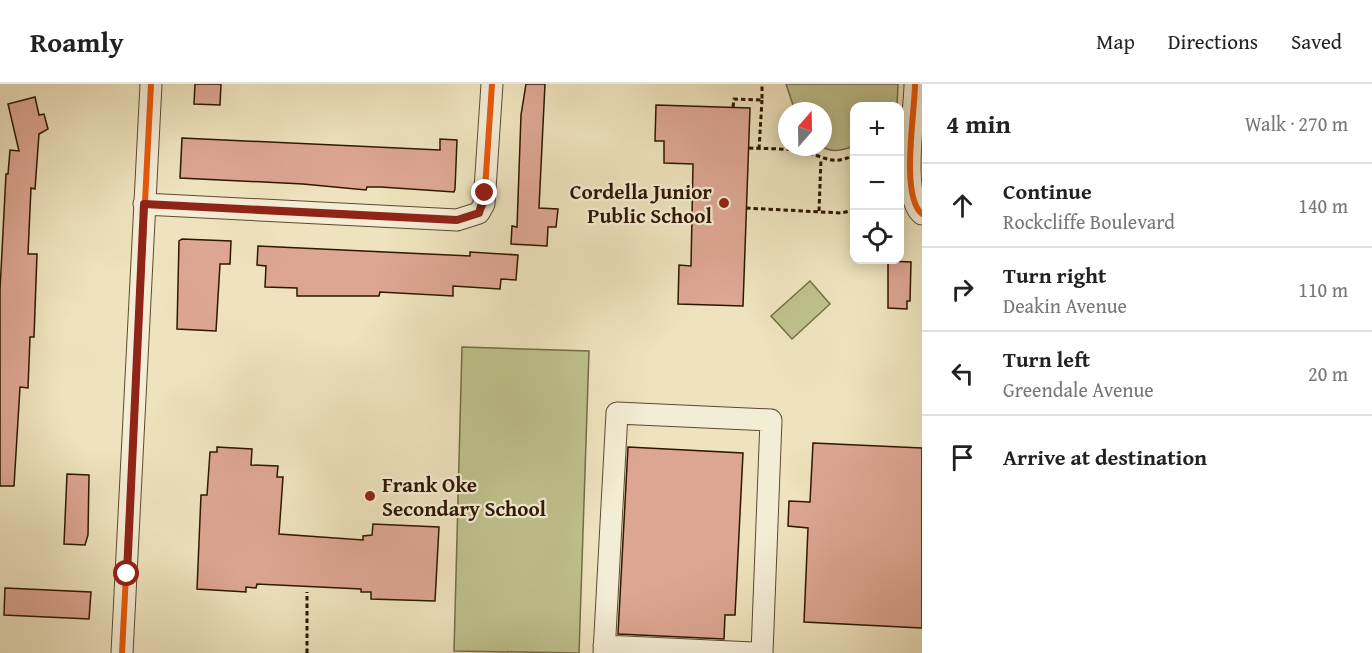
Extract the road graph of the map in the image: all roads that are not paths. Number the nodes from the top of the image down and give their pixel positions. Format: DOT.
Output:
graph roads {
  1 [pos="151,84"];
  2 [pos="492,84"];
  3 [pos="915,84"];
  4 [pos="144,204"];
  5 [pos="922,214"];
  6 [pos="604,650"];
  7 [pos="122,653"];
  8 [pos="753,653"];
  9 [pos="762,653"];
  1 -- 4 [label="street"];
  2 -- 4 [label="street"];
  3 -- 5 [label="street"];
  4 -- 7 [label="street"];
  6 -- 8 [label="street"];
  6 -- 9 [label="street"];
}
